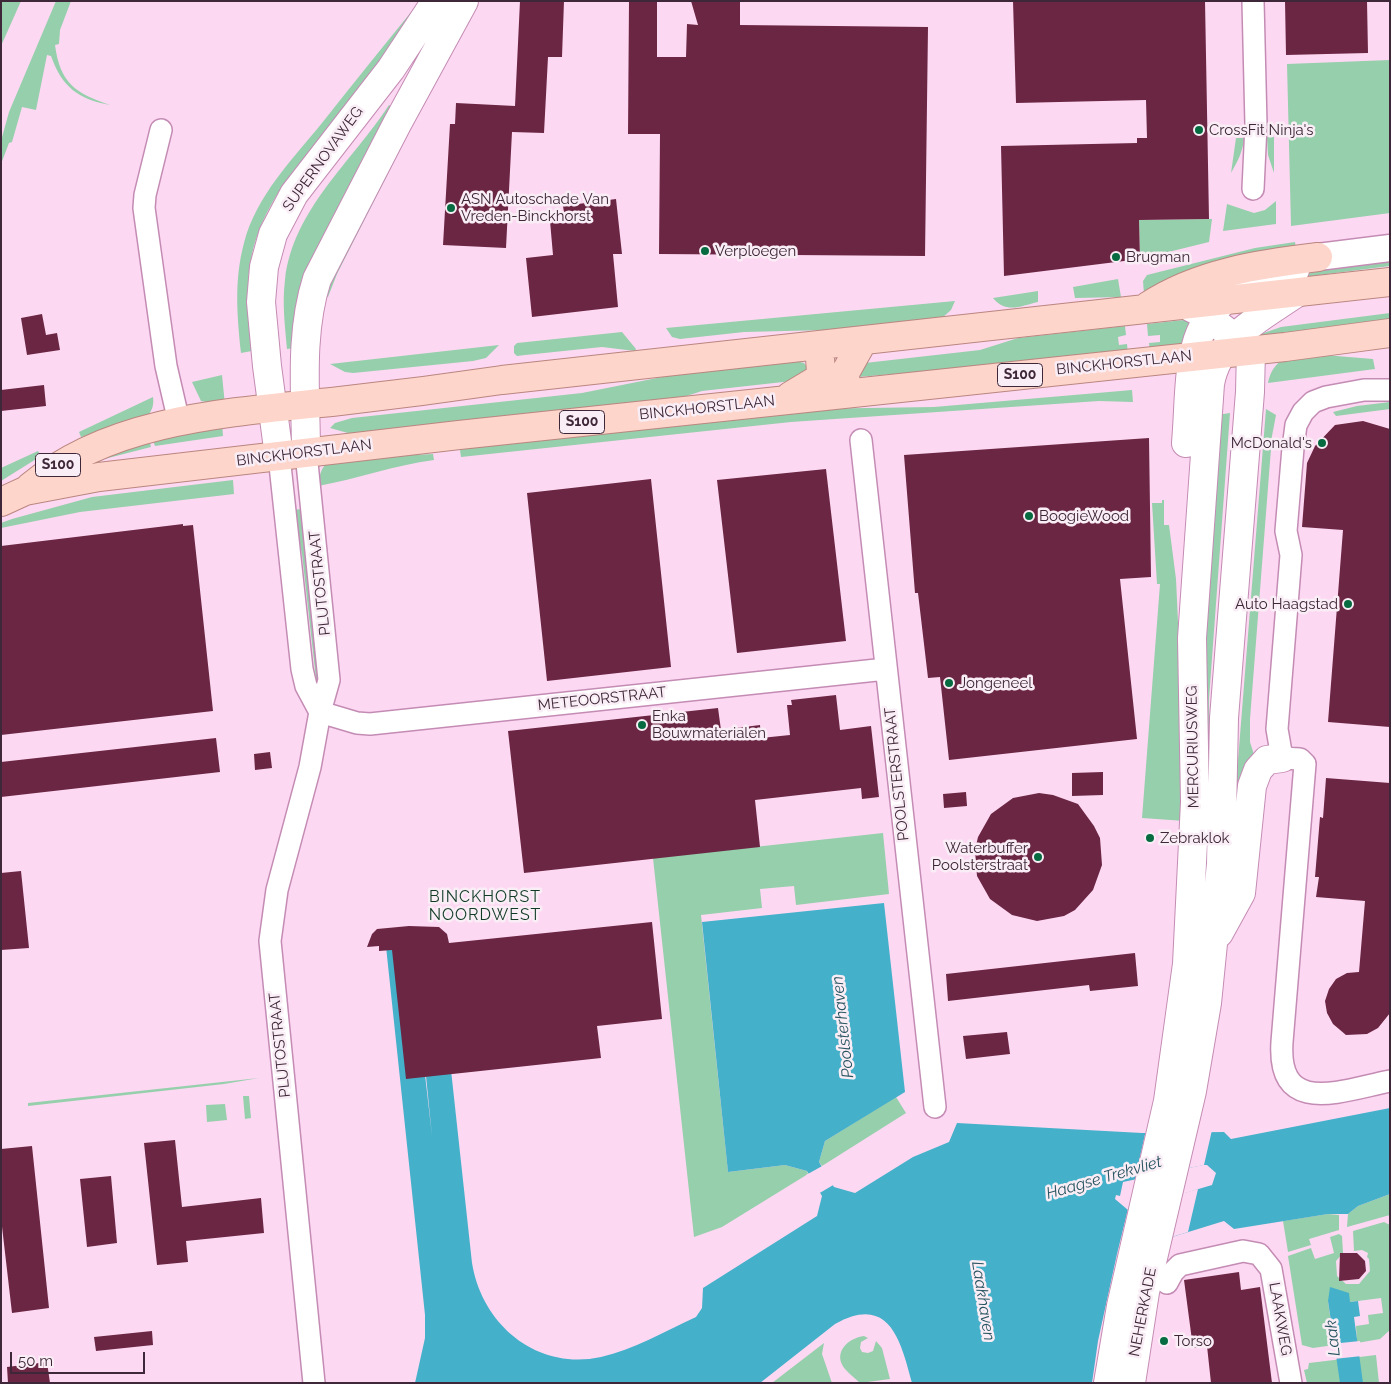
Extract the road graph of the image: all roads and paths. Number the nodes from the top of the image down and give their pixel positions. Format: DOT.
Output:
graph roads {
  1 [pos="436,1"];
  2 [pos="464,1"];
  3 [pos="1253,1"];
  4 [pos="161,130"];
  5 [pos="1253,189"];
  6 [pos="1390,248"];
  7 [pos="1318,257"];
  8 [pos="1390,282"];
  9 [pos="1295,294"];
  10 [pos="1206,308"];
  11 [pos="1140,311"];
  12 [pos="1390,333"];
  13 [pos="863,341"];
  14 [pos="819,345"];
  15 [pos="1236,347"];
  16 [pos="1192,356"];
  17 [pos="1136,362"];
  18 [pos="1200,387"];
  19 [pos="1390,390"];
  20 [pos="846,393"];
  21 [pos="782,400"];
  22 [pos="306,405"];
  23 [pos="272,409"];
  24 [pos="179,422"];
  25 [pos="861,440"];
  26 [pos="306,453"];
  27 [pos="280,456"];
  28 [pos="13,497"];
  29 [pos="886,668"];
  30 [pos="320,712"];
  31 [pos="1293,762"];
  32 [pos="1214,941"];
  33 [pos="1390,1081"];
  34 [pos="1179,1101"];
  35 [pos="936,1107"];
  36 [pos="1146,1245"];
  37 [pos="1167,1283"];
  38 [pos="1138,1330"];
  39 [pos="314,1383"];
  40 [pos="1108,1383"];
  41 [pos="1131,1383"];
  42 [pos="1291,1383"];
  1 -- 23 [label="main road, SUPERNOVAWEG"];
  2 -- 22 [label="main road"];
  3 -- 5 [label="street"];
  4 -- 24 [label="street"];
  6 -- 7 [label="street"];
  7 -- 10 [label="main road"];
  7 -- 11 [label="main road"];
  8 -- 9 [label="main road, BINCKHORSTLAAN"];
  9 -- 10 [label="main road, BINCKHORSTLAAN"];
  9 -- 15 [label="main road, S100"];
  10 -- 11 [label="main road, BINCKHORSTLAAN / S100"];
  10 -- 15 [label="main road"];
  10 -- 16 [label="main road"];
  11 -- 13 [label="main road, BINCKHORSTLAAN / S100"];
  12 -- 15 [label="main road, BINCKHORSTLAAN"];
  13 -- 14 [label="main road, BINCKHORSTLAAN / S100"];
  13 -- 20 [label="main road"];
  14 -- 21 [label="main road, S100"];
  14 -- 22 [label="main road, BINCKHORSTLAAN / S100"];
  15 -- 16 [label="main road, BINCKHORSTLAAN / S100"];
  15 -- 18 [label="main road, MERCURIUSWEG"];
  15 -- 32 [label="main road, MERCURIUSWEG"];
  16 -- 17 [label="main road, BINCKHORSTLAAN / S100"];
  16 -- 18 [label="main road"];
  17 -- 18 [label="main road, S100"];
  17 -- 20 [label="main road, BINCKHORSTLAAN / S100"];
  18 -- 34 [label="main road, MERCURIUSWEG"];
  19 -- 31 [label="street"];
  20 -- 21 [label="main road, BINCKHORSTLAAN / S100"];
  21 -- 26 [label="main road, BINCKHORSTLAAN / S100"];
  22 -- 23 [label="main road, BINCKHORSTLAAN / S100"];
  22 -- 26 [label="main road"];
  23 -- 24 [label="main road, BINCKHORSTLAAN / S100"];
  23 -- 27 [label="main road, SUPERNOVAWEG"];
  24 -- 28 [label="main road, BINCKHORSTLAAN / S100"];
  25 -- 29 [label="street, POOLSTERSTRAAT"];
  26 -- 27 [label="main road, BINCKHORSTLAAN / S100"];
  26 -- 30 [label="street, PLUTOSTRAAT"];
  27 -- 28 [label="main road, BINCKHORSTLAAN / S100"];
  27 -- 30 [label="street, PLUTOSTRAAT"];
  29 -- 30 [label="street, METEOORSTRAAT"];
  29 -- 35 [label="street, POOLSTERSTRAAT"];
  30 -- 39 [label="street, PLUTOSTRAAT"];
  31 -- 32 [label="main road"];
  31 -- 33 [label="street"];
  32 -- 34 [label="main road, MERCURIUSWEG"];
  34 -- 36 [label="main road, MERCURIUSWEG"];
  36 -- 38 [label="main road, NEHERKADE"];
  36 -- 40 [label="main road, NEHERKADE"];
  37 -- 38 [label="main road"];
  37 -- 42 [label="street, LAAKWEG"];
  38 -- 41 [label="main road, NEHERKADE"];
}
